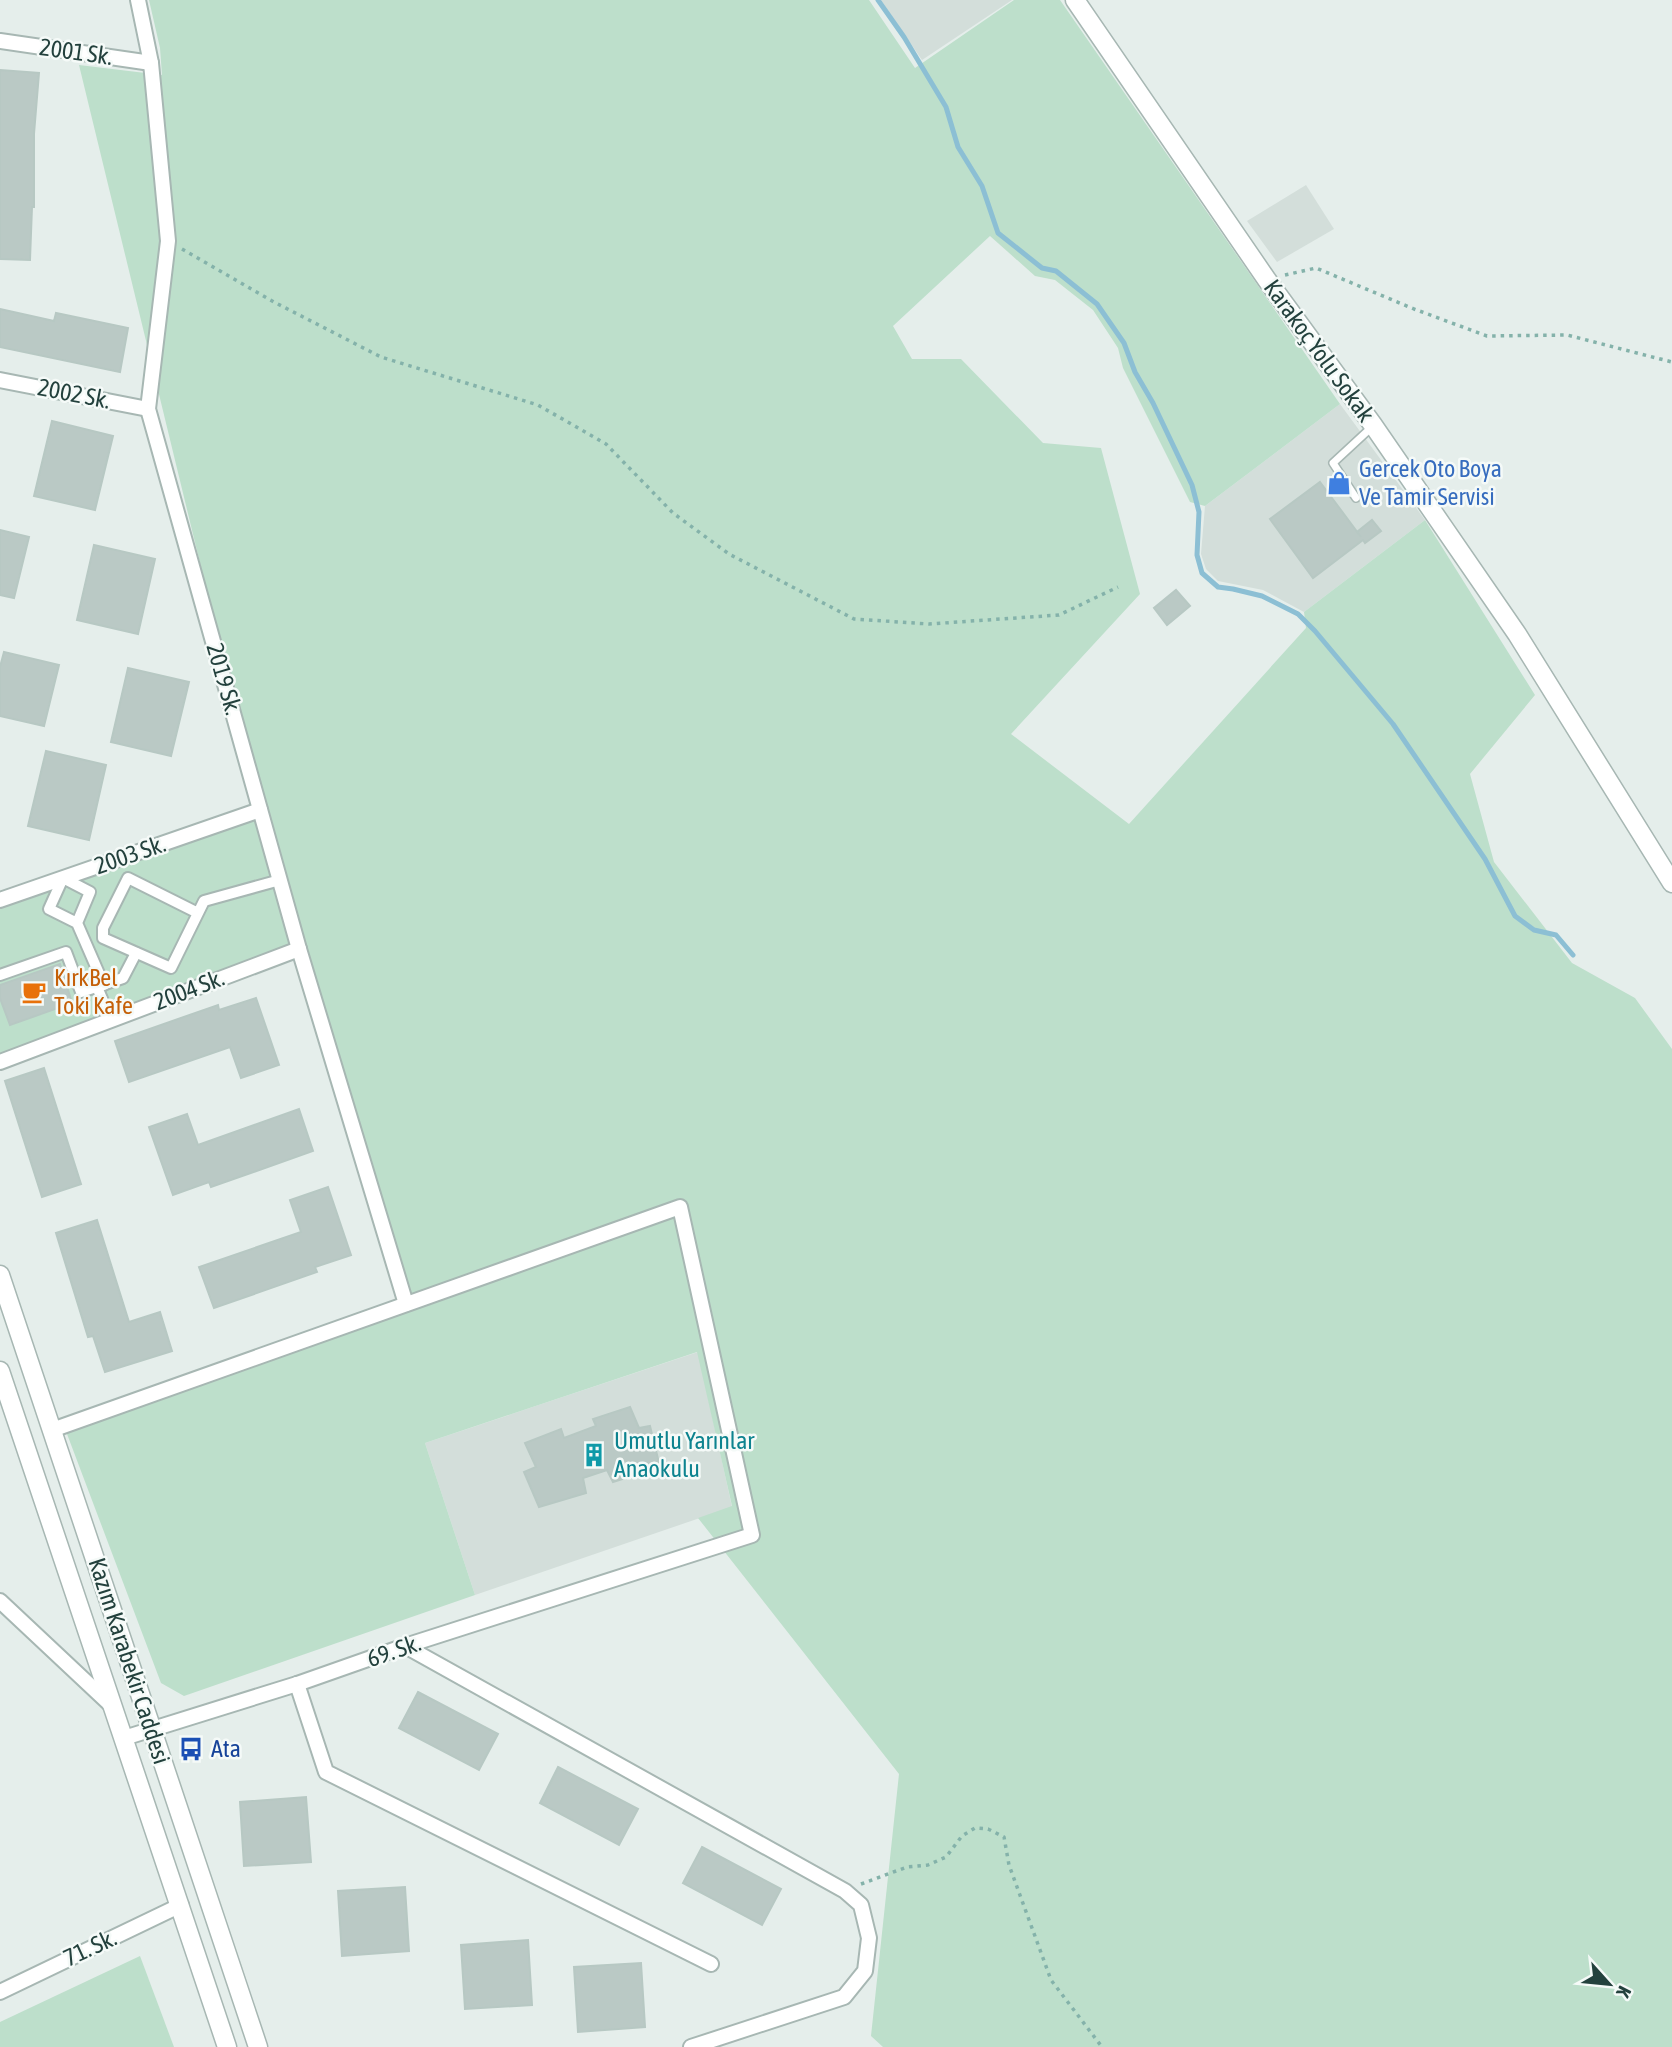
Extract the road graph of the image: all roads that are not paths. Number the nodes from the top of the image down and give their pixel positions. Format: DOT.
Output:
graph roads {
  1 [pos="138,0"];
  2 [pos="1075,0"];
  3 [pos="0,41"];
  4 [pos="151,63"];
  5 [pos="0,380"];
  6 [pos="148,409"];
  7 [pos="1373,425"];
  8 [pos="1356,498"];
  9 [pos="260,810"];
  10 [pos="63,878"];
  11 [pos="280,880"];
  12 [pos="1672,883"];
  13 [pos="0,900"];
  14 [pos="198,913"];
  15 [pos="77,923"];
  16 [pos="299,948"];
  17 [pos="136,953"];
  18 [pos="0,975"];
  19 [pos="100,986"];
  20 [pos="111,1020"];
  21 [pos="0,1062"];
  22 [pos="0,1275"];
  23 [pos="406,1304"];
  24 [pos="0,1371"];
  25 [pos="52,1430"];
  26 [pos="0,1601"];
  27 [pos="405,1646"];
  28 [pos="297,1684"];
  29 [pos="114,1708"];
  30 [pos="153,1730"];
  31 [pos="124,1738"];
  32 [pos="181,1905"];
  33 [pos="711,1964"];
  34 [pos="0,1992"];
  35 [pos="227,2047"];
  36 [pos="258,2047"];
  37 [pos="691,2047"];
  1 -- 4 [label="street"];
  2 -- 7 [label="street, Karakoç Yolu Sokak"];
  3 -- 4 [label="street, 2001 Sk."];
  4 -- 6 [label="street"];
  5 -- 6 [label="street, 2002 Sk."];
  6 -- 9 [label="street, 2019 Sk."];
  7 -- 8 [label="lane"];
  7 -- 12 [label="street, Karakoç Yolu Sokak"];
  9 -- 10 [label="street, 2003 Sk."];
  9 -- 11 [label="street, 2019 Sk."];
  10 -- 13 [label="street, 2003 Sk."];
  10 -- 15 [label="street"];
  10 -- 15 [label="street"];
  11 -- 14 [label="street"];
  11 -- 16 [label="street, 2019 Sk."];
  14 -- 17 [label="street"];
  14 -- 17 [label="street"];
  15 -- 19 [label="street"];
  16 -- 20 [label="street, 2004 Sk."];
  16 -- 23 [label="street, 2019 Sk."];
  17 -- 19 [label="street"];
  18 -- 19 [label="street"];
  19 -- 20 [label="street"];
  20 -- 21 [label="street, 2004 Sk."];
  22 -- 25 [label="street, Kazım Karabekir Caddesi"];
  23 -- 25 [label="street"];
  23 -- 27 [label="street, 69. Sk."];
  24 -- 29 [label="street, Kazım Karabekir Caddesi"];
  25 -- 30 [label="street, Kazım Karabekir Caddesi"];
  26 -- 29 [label="street"];
  27 -- 28 [label="street, 69. Sk."];
  27 -- 37 [label="street"];
  28 -- 30 [label="street, 69. Sk."];
  28 -- 33 [label="street"];
  29 -- 31 [label="street, Kazım Karabekir Caddesi"];
  30 -- 31 [label="street, 69. Sk."];
  30 -- 36 [label="street, Kazım Karabekir Caddesi"];
  31 -- 32 [label="street, Kazım Karabekir Caddesi"];
  32 -- 34 [label="street, 71. Sk."];
  32 -- 35 [label="street, Kazım Karabekir Caddesi"];
}
